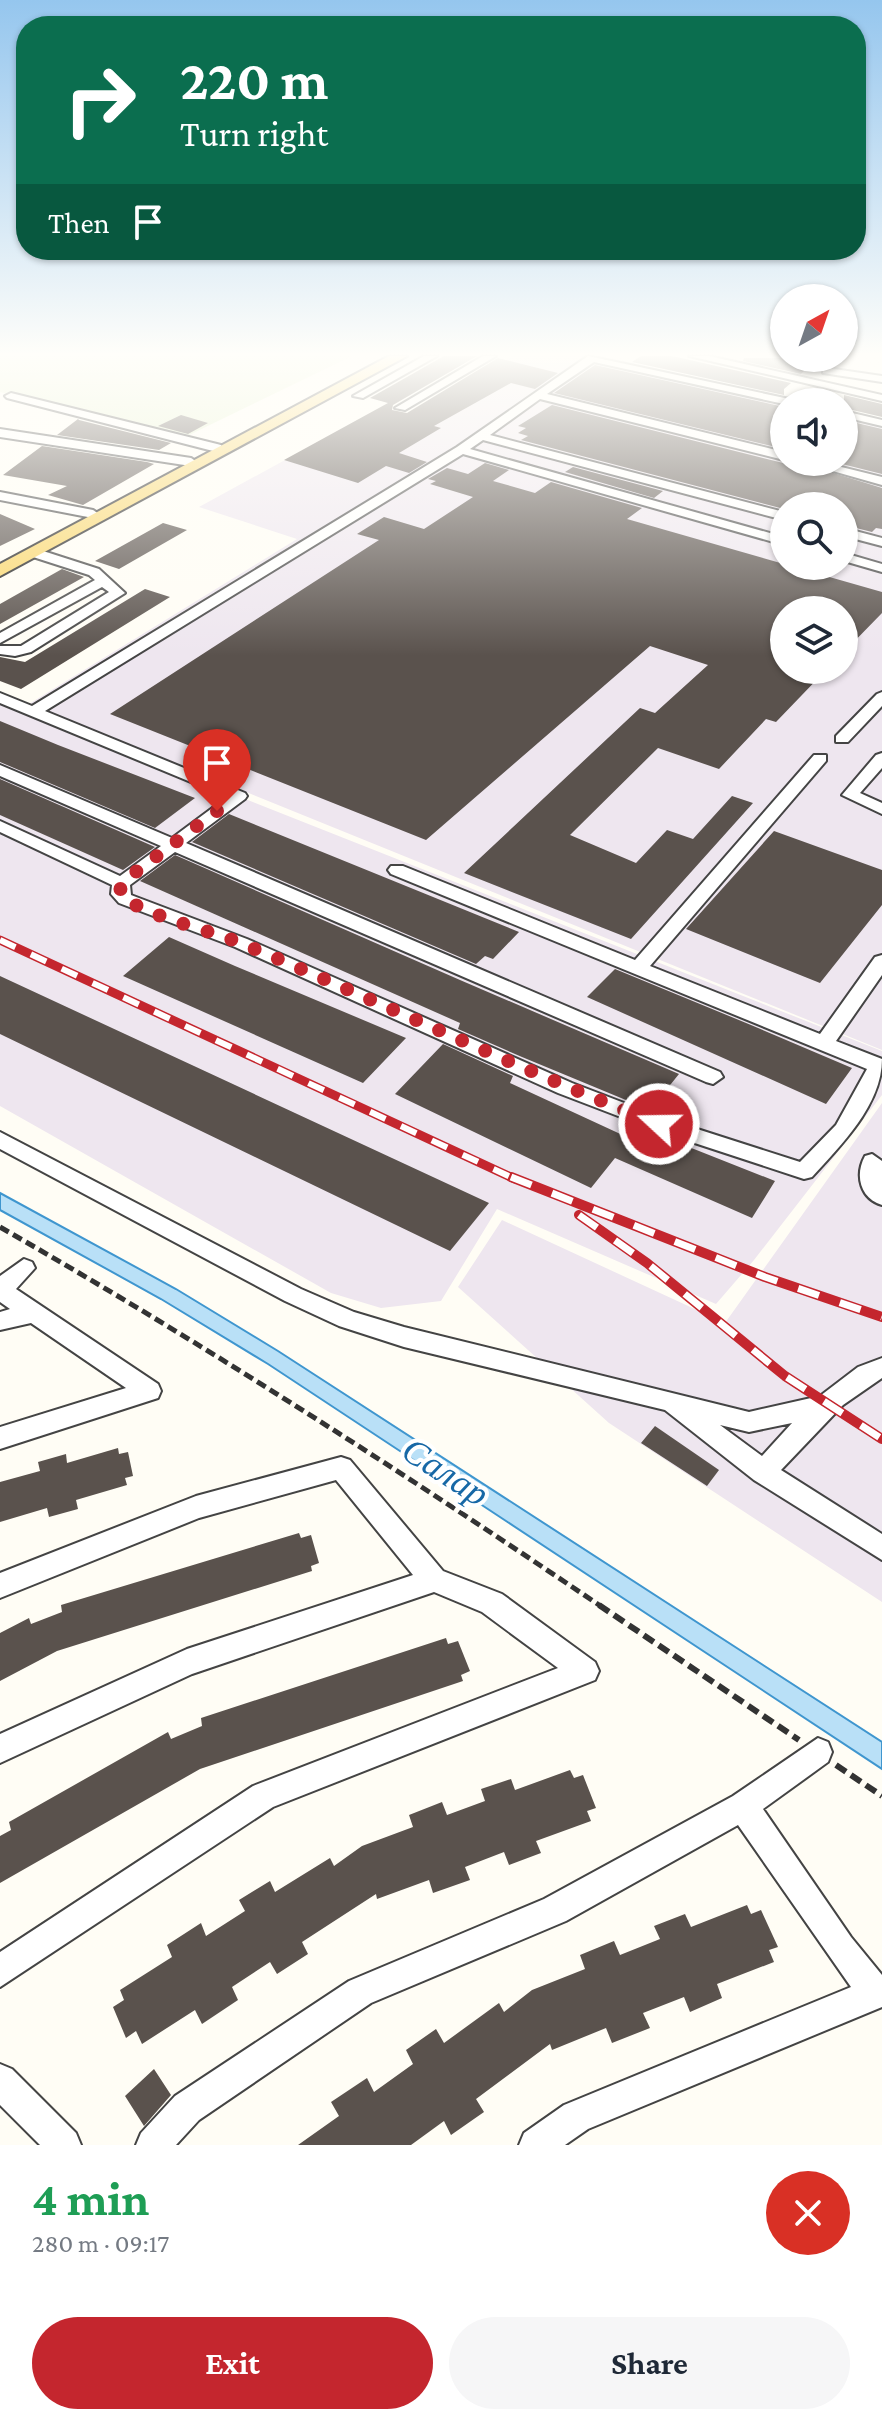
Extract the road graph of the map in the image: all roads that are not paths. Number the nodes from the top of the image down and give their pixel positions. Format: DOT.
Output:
graph roads {
  1 [pos="152,456"];
  2 [pos="202,456"];
  3 [pos="208,456"];
  4 [pos="451,456"];
  5 [pos="483,456"];
  6 [pos="557,456"];
  7 [pos="191,462"];
  8 [pos="172,475"];
  9 [pos="858,475"];
  10 [pos="882,481"];
  11 [pos="0,496"];
  12 [pos="770,512"];
  13 [pos="93,514"];
  14 [pos="858,536"];
  15 [pos="770,537"];
  16 [pos="882,542"];
  17 [pos="35,553"];
  18 [pos="858,561"];
  19 [pos="0,564"];
  20 [pos="882,568"];
  21 [pos="0,571"];
  22 [pos="104,580"];
  23 [pos="0,639"];
  24 [pos="26,649"];
  25 [pos="0,650"];
  26 [pos="0,663"];
  27 [pos="882,697"];
  28 [pos="0,698"];
  29 [pos="32,712"];
  30 [pos="842,739"];
  31 [pos="820,758"];
  32 [pos="882,758"];
  33 [pos="0,770"];
  34 [pos="882,809"];
  35 [pos="0,826"];
  36 [pos="173,843"];
  37 [pos="397,870"];
  38 [pos="121,883"];
  39 [pos="882,961"];
  40 [pos="638,968"];
  41 [pos="824,1043"];
  42 [pos="713,1077"];
  43 [pos="0,1140"];
  44 [pos="872,1162"];
  45 [pos="882,1197"];
  46 [pos="24,1268"];
  47 [pos="0,1289"];
  48 [pos="33,1313"];
  49 [pos="0,1321"];
  50 [pos="882,1368"];
  51 [pos="672,1401"];
  52 [pos="826,1405"];
  53 [pos="0,1438"];
  54 [pos="763,1472"];
  55 [pos="882,1548"];
  56 [pos="434,1580"];
  57 [pos="0,1586"];
  58 [pos="0,1749"];
  59 [pos="818,1752"];
  60 [pos="743,1806"];
  61 [pos="0,1971"];
  62 [pos="0,2081"];
  63 [pos="64,2145"];
  64 [pos="153,2145"];
  65 [pos="536,2145"];
  1 -- 7 [label="street"];
  2 -- 7 [label="main road"];
  3 -- 8 [label="main road"];
  4 -- 29 [label="street"];
  5 -- 15 [label="street"];
  6 -- 12 [label="street"];
  7 -- 8 [label="main road"];
  8 -- 13 [label="main road"];
  8 -- 17 [label="main road"];
  9 -- 10 [label="street"];
  11 -- 13 [label="street"];
  13 -- 19 [label="main road"];
  14 -- 16 [label="street"];
  17 -- 21 [label="main road"];
  17 -- 22 [label="street"];
  18 -- 20 [label="street"];
  22 -- 23 [label="street"];
  22 -- 24 [label="street"];
  24 -- 25 [label="street"];
  24 -- 26 [label="street"];
  27 -- 30 [label="street"];
  28 -- 29 [label="street"];
  29 -- 36 [label="street"];
  31 -- 40 [label="street"];
  32 -- 34 [label="street"];
  33 -- 36 [label="street"];
  35 -- 38 [label="street"];
  36 -- 38 [label="street"];
  36 -- 42 [label="street"];
  37 -- 40 [label="street"];
  38 -- 41 [label="street"];
  39 -- 41 [label="street"];
  40 -- 41 [label="street"];
  43 -- 51 [label="street"];
  44 -- 45 [label="street"];
  46 -- 47 [label="street"];
  47 -- 48 [label="street"];
  48 -- 49 [label="street"];
  48 -- 53 [label="street"];
  50 -- 52 [label="street"];
  51 -- 52 [label="street"];
  51 -- 54 [label="street"];
  52 -- 54 [label="street"];
  54 -- 55 [label="street"];
  56 -- 57 [label="street"];
  56 -- 58 [label="street"];
  56 -- 61 [label="street"];
  59 -- 60 [label="street"];
  60 -- 64 [label="street"];
  60 -- 65 [label="street"];
  62 -- 63 [label="street"];
}
